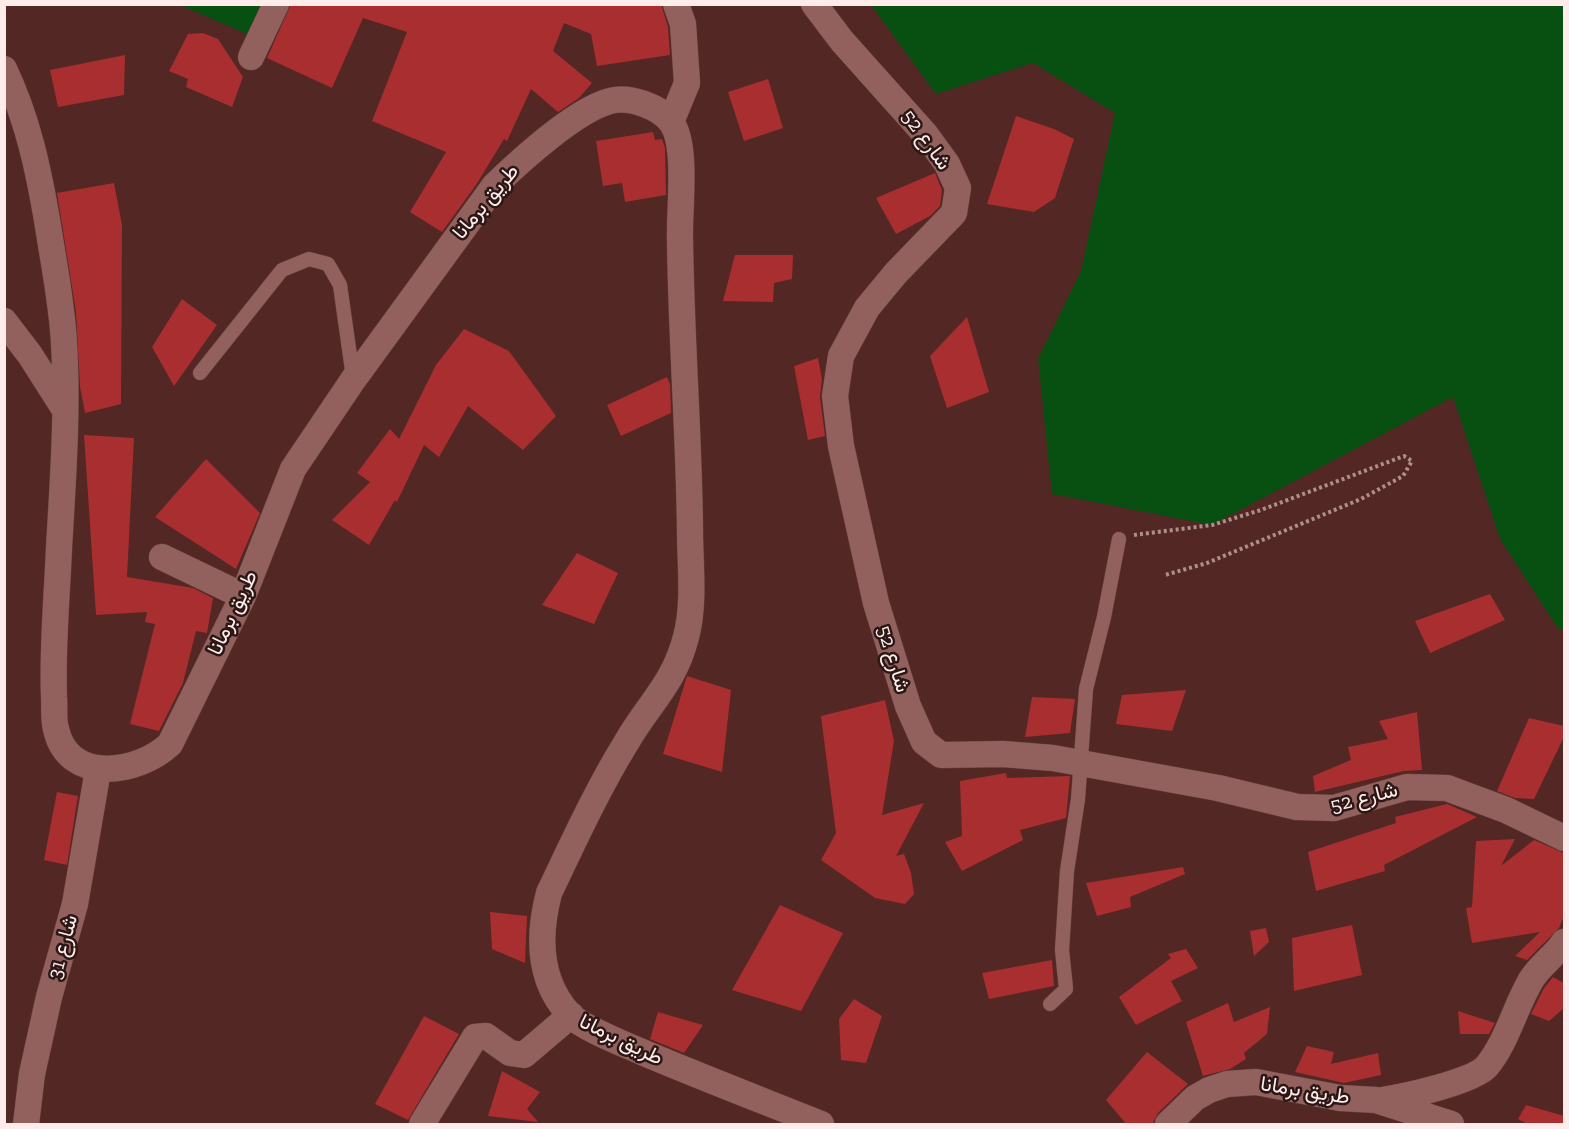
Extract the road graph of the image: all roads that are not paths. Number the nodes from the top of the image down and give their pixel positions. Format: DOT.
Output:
graph roads {
  1 [pos="276,4"];
  2 [pos="676,4"];
  3 [pos="814,4"];
  4 [pos="251,57"];
  5 [pos="4,69"];
  6 [pos="671,122"];
  7 [pos="4,321"];
  8 [pos="200,373"];
  9 [pos="353,380"];
  10 [pos="65,411"];
  11 [pos="1119,539"];
  12 [pos="162,557"];
  13 [pos="243,596"];
  14 [pos="1080,764"];
  15 [pos="99,770"];
  16 [pos="1564,838"];
  17 [pos="1564,942"];
  18 [pos="1050,1004"];
  19 [pos="571,1016"];
  20 [pos="1376,1100"];
  21 [pos="790,1118"];
  22 [pos="26,1125"];
  23 [pos="422,1125"];
  24 [pos="821,1125"];
  25 [pos="1168,1125"];
  26 [pos="1451,1125"];
  1 -- 4 [label="street"];
  2 -- 6 [label="street"];
  3 -- 14 [label="street, شارع 52"];
  5 -- 10 [label="street"];
  6 -- 9 [label="street, طريق برمانا"];
  6 -- 19 [label="street, طريق برمانا"];
  7 -- 10 [label="street"];
  8 -- 9 [label="lane"];
  9 -- 13 [label="street, طريق برمانا"];
  10 -- 15 [label="street"];
  11 -- 14 [label="lane"];
  12 -- 13 [label="street"];
  13 -- 15 [label="street, طريق برمانا"];
  14 -- 16 [label="street, شارع 52"];
  14 -- 18 [label="lane"];
  15 -- 22 [label="street, شارع 31"];
  17 -- 20 [label="street"];
  19 -- 21 [label="street, طريق برمانا"];
  19 -- 23 [label="street"];
  20 -- 25 [label="street, طريق برمانا"];
  20 -- 26 [label="street, طريق برمانا"];
  21 -- 24 [label="street, طريق برمانا"];
}
